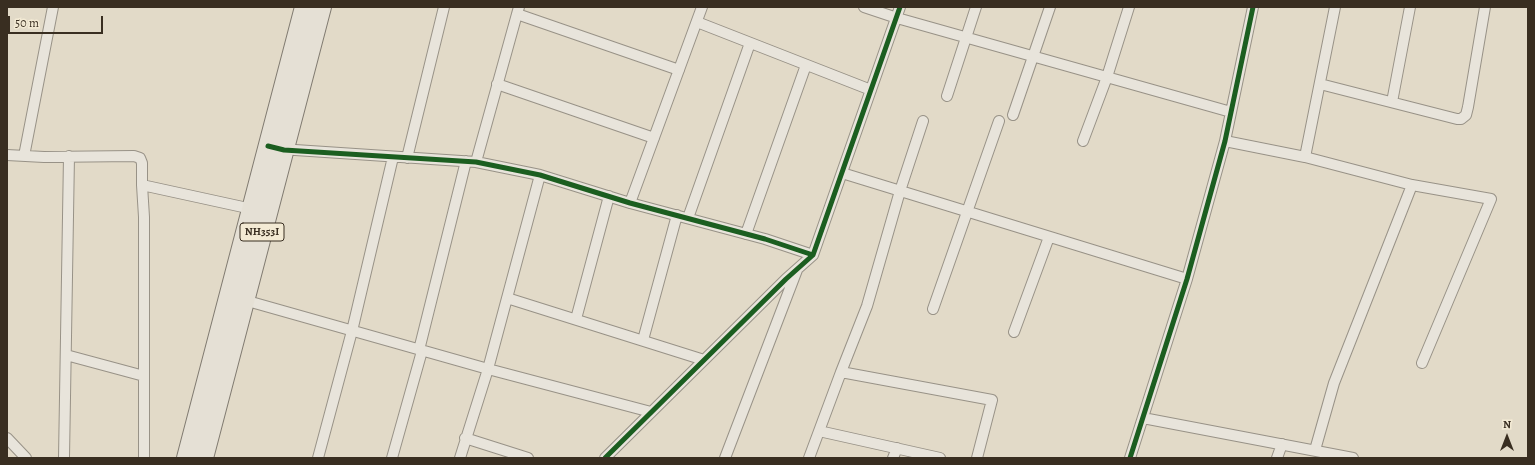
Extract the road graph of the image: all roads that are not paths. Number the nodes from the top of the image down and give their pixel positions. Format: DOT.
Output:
graph roads {
  1 [pos="53,7"];
  2 [pos="304,7"];
  3 [pos="322,7"];
  4 [pos="444,7"];
  5 [pos="702,7"];
  6 [pos="864,7"];
  7 [pos="900,7"];
  8 [pos="976,7"];
  9 [pos="1050,7"];
  10 [pos="1129,7"];
  11 [pos="1253,7"];
  12 [pos="1335,7"];
  13 [pos="1410,7"];
  14 [pos="1485,7"];
  15 [pos="518,11"];
  16 [pos="897,18"];
  17 [pos="697,22"];
  18 [pos="967,38"];
  19 [pos="750,43"];
  20 [pos="1034,56"];
  21 [pos="806,65"];
  22 [pos="679,70"];
  23 [pos="1107,77"];
  24 [pos="497,84"];
  25 [pos="1320,84"];
  26 [pos="871,90"];
  27 [pos="947,96"];
  28 [pos="1392,102"];
  29 [pos="1231,112"];
  30 [pos="1012,115"];
  31 [pos="923,121"];
  32 [pos="1000,121"];
  33 [pos="654,138"];
  34 [pos="1083,140"];
  35 [pos="1225,141"];
  36 [pos="276,148"];
  37 [pos="7,155"];
  38 [pos="24,156"];
  39 [pos="69,156"];
  40 [pos="394,157"];
  41 [pos="1305,157"];
  42 [pos="406,158"];
  43 [pos="471,161"];
  44 [pos="842,173"];
  45 [pos="540,175"];
  46 [pos="142,185"];
  47 [pos="1412,185"];
  48 [pos="900,191"];
  49 [pos="608,196"];
  50 [pos="630,203"];
  51 [pos="252,209"];
  52 [pos="967,212"];
  53 [pos="677,215"];
  54 [pos="688,218"];
  55 [pos="746,234"];
  56 [pos="1049,237"];
  57 [pos="813,255"];
  58 [pos="798,268"];
  59 [pos="1187,279"];
  60 [pos="507,298"];
  61 [pos="244,300"];
  62 [pos="933,309"];
  63 [pos="576,320"];
  64 [pos="352,331"];
  65 [pos="1014,332"];
  66 [pos="643,340"];
  67 [pos="421,350"];
  68 [pos="66,355"];
  69 [pos="704,360"];
  70 [pos="1422,363"];
  71 [pos="488,370"];
  72 [pos="841,372"];
  73 [pos="144,376"];
  74 [pos="651,412"];
  75 [pos="1143,418"];
  76 [pos="819,431"];
  77 [pos="7,438"];
  78 [pos="465,438"];
  79 [pos="1282,444"];
  80 [pos="1315,450"];
  81 [pos="895,453"];
  82 [pos="724,456"];
  83 [pos="1347,457"];
  84 [pos="26,458"];
  85 [pos="64,458"];
  86 [pos="144,458"];
  87 [pos="186,458"];
  88 [pos="204,458"];
  89 [pos="318,458"];
  90 [pos="392,458"];
  91 [pos="460,458"];
  92 [pos="528,458"];
  93 [pos="605,458"];
  94 [pos="809,458"];
  95 [pos="940,458"];
  96 [pos="978,458"];
  97 [pos="1130,458"];
  98 [pos="1278,458"];
  1 -- 38 [label="street"];
  2 -- 36 [label="highway, NH353I"];
  3 -- 36 [label="highway, NH353I"];
  4 -- 42 [label="street"];
  5 -- 17 [label="street"];
  6 -- 16 [label="street"];
  7 -- 16 [label="street"];
  8 -- 18 [label="street"];
  9 -- 20 [label="street"];
  10 -- 23 [label="street"];
  11 -- 29 [label="street"];
  12 -- 25 [label="street"];
  13 -- 28 [label="street"];
  14 -- 28 [label="street"];
  15 -- 22 [label="street"];
  15 -- 24 [label="street"];
  16 -- 18 [label="street"];
  16 -- 26 [label="street"];
  17 -- 19 [label="street"];
  17 -- 22 [label="street"];
  18 -- 20 [label="street"];
  18 -- 27 [label="street"];
  19 -- 21 [label="street"];
  19 -- 54 [label="street"];
  20 -- 23 [label="street"];
  20 -- 30 [label="street"];
  21 -- 26 [label="street"];
  21 -- 55 [label="street"];
  22 -- 33 [label="street"];
  23 -- 29 [label="street"];
  23 -- 34 [label="street"];
  24 -- 33 [label="street"];
  24 -- 43 [label="street"];
  25 -- 28 [label="street"];
  25 -- 41 [label="street"];
  26 -- 44 [label="street"];
  29 -- 35 [label="street"];
  31 -- 48 [label="street"];
  32 -- 52 [label="street"];
  33 -- 50 [label="street"];
  35 -- 41 [label="street"];
  35 -- 59 [label="street"];
  36 -- 40 [label="street"];
  36 -- 51 [label="highway, NH353I"];
  36 -- 61 [label="highway, NH353I"];
  37 -- 38 [label="street"];
  38 -- 39 [label="street"];
  39 -- 46 [label="street"];
  39 -- 68 [label="street"];
  40 -- 42 [label="street"];
  40 -- 64 [label="street"];
  41 -- 47 [label="street"];
  42 -- 43 [label="street"];
  43 -- 45 [label="street"];
  43 -- 67 [label="street"];
  44 -- 48 [label="street"];
  44 -- 57 [label="street"];
  45 -- 49 [label="street"];
  45 -- 60 [label="street"];
  46 -- 51 [label="street"];
  46 -- 73 [label="street"];
  47 -- 70 [label="street"];
  47 -- 80 [label="street"];
  48 -- 52 [label="street"];
  48 -- 72 [label="street"];
  49 -- 50 [label="street"];
  49 -- 63 [label="street"];
  50 -- 53 [label="street"];
  51 -- 87 [label="highway, NH353I"];
  52 -- 56 [label="street"];
  52 -- 62 [label="street"];
  53 -- 54 [label="street"];
  53 -- 66 [label="street"];
  54 -- 55 [label="street"];
  55 -- 57 [label="street"];
  56 -- 59 [label="street"];
  56 -- 65 [label="street"];
  57 -- 58 [label="street"];
  58 -- 69 [label="street"];
  58 -- 82 [label="street"];
  59 -- 75 [label="street"];
  60 -- 63 [label="street"];
  60 -- 71 [label="street"];
  61 -- 64 [label="street"];
  61 -- 88 [label="highway, NH353I"];
  63 -- 66 [label="street"];
  64 -- 67 [label="street"];
  64 -- 89 [label="street"];
  66 -- 69 [label="street"];
  67 -- 71 [label="street"];
  67 -- 90 [label="street"];
  68 -- 73 [label="street"];
  68 -- 85 [label="street"];
  69 -- 74 [label="street"];
  71 -- 74 [label="street"];
  71 -- 78 [label="street"];
  72 -- 76 [label="street"];
  72 -- 96 [label="street"];
  73 -- 86 [label="street"];
  74 -- 93 [label="street"];
  75 -- 79 [label="street"];
  75 -- 97 [label="street"];
  76 -- 81 [label="street"];
  76 -- 94 [label="street"];
  77 -- 84 [label="street"];
  78 -- 91 [label="street"];
  78 -- 92 [label="street"];
  79 -- 80 [label="street"];
  79 -- 98 [label="street"];
  80 -- 83 [label="street"];
  81 -- 95 [label="street"];
}
